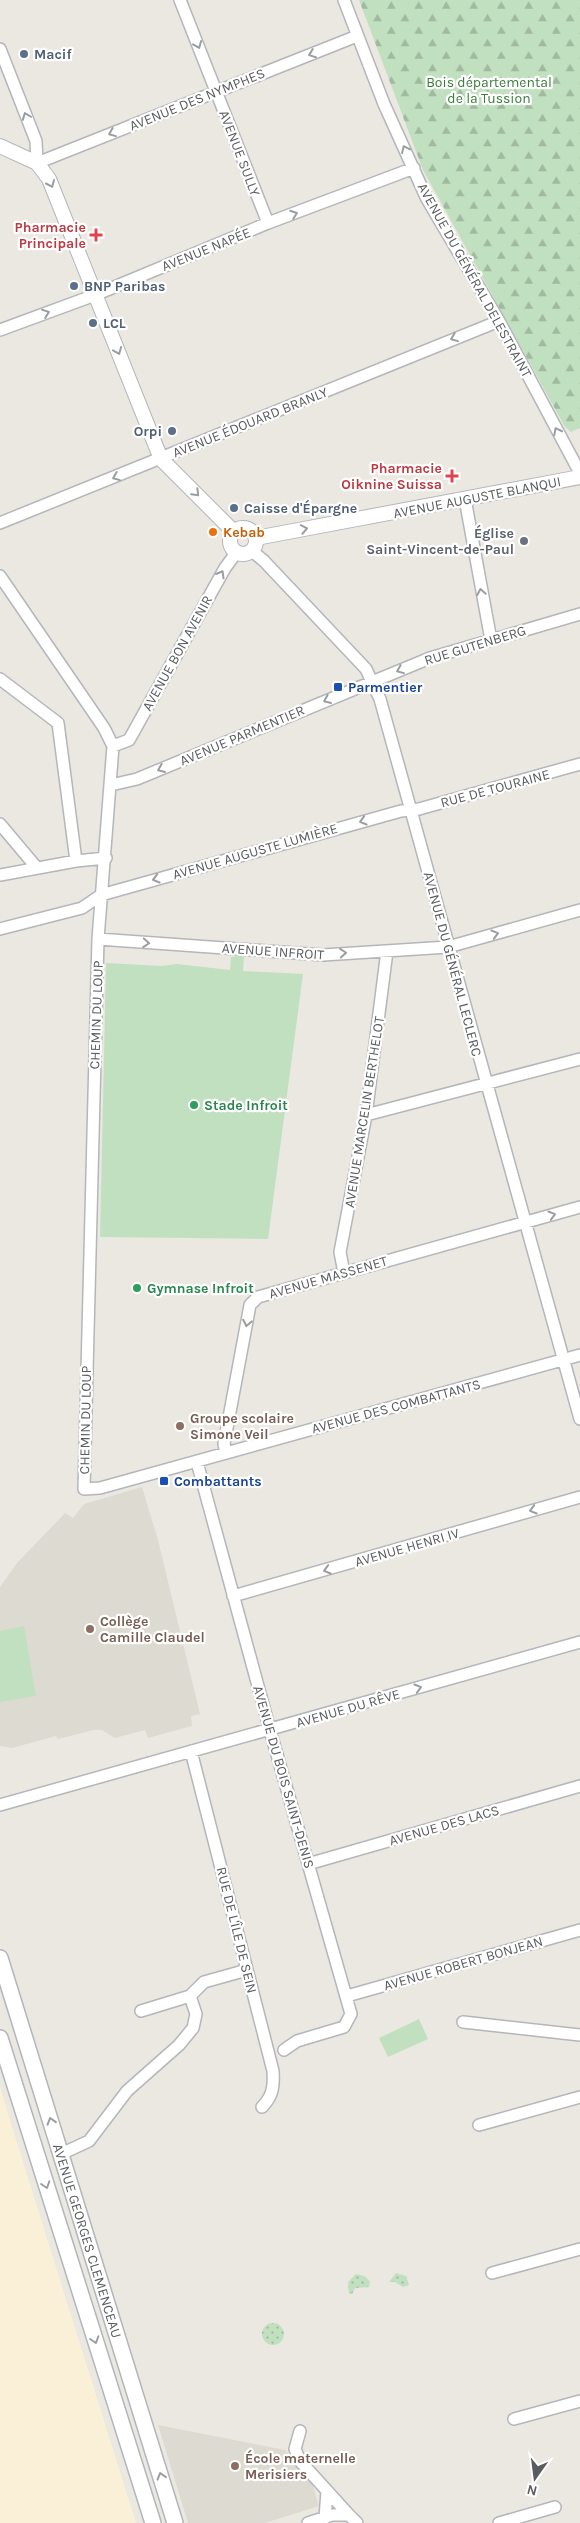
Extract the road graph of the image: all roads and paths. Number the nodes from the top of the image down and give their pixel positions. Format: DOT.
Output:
graph roads {
  1 [pos="180,0"];
  2 [pos="344,0"];
  3 [pos="357,36"];
  4 [pos="0,48"];
  5 [pos="216,92"];
  6 [pos="0,146"];
  7 [pos="37,163"];
  8 [pos="414,168"];
  9 [pos="268,223"];
  10 [pos="95,295"];
  11 [pos="499,321"];
  12 [pos="0,330"];
  13 [pos="161,459"];
  14 [pos="580,473"];
  15 [pos="580,477"];
  16 [pos="465,499"];
  17 [pos="0,523"];
  18 [pos="234,531"];
  19 [pos="254,545"];
  20 [pos="236,553"];
  21 [pos="0,576"];
  22 [pos="580,614"];
  23 [pos="491,640"];
  24 [pos="0,679"];
  25 [pos="372,681"];
  26 [pos="113,746"];
  27 [pos="580,764"];
  28 [pos="112,785"];
  29 [pos="410,810"];
  30 [pos="0,824"];
  31 [pos="106,858"];
  32 [pos="76,861"];
  33 [pos="37,868"];
  34 [pos="0,875"];
  35 [pos="100,894"];
  36 [pos="580,910"];
  37 [pos="0,929"];
  38 [pos="98,939"];
  39 [pos="448,947"];
  40 [pos="387,950"];
  41 [pos="580,1059"];
  42 [pos="486,1086"];
  43 [pos="366,1116"];
  44 [pos="580,1207"];
  45 [pos="525,1222"];
  46 [pos="344,1273"];
  47 [pos="580,1355"];
  48 [pos="563,1360"];
  49 [pos="580,1419"];
  50 [pos="226,1453"];
  51 [pos="197,1462"];
  52 [pos="84,1489"];
  53 [pos="580,1497"];
  54 [pos="233,1596"];
  55 [pos="580,1642"];
  56 [pos="270,1730"];
  57 [pos="191,1751"];
  58 [pos="580,1786"];
  59 [pos="0,1805"];
  60 [pos="308,1864"];
  61 [pos="580,1930"];
  62 [pos="0,1958"];
  63 [pos="247,1970"];
  64 [pos="190,1996"];
  65 [pos="347,1996"];
  66 [pos="141,2011"];
  67 [pos="463,2022"];
  68 [pos="580,2035"];
  69 [pos="0,2038"];
  70 [pos="284,2050"];
  71 [pos="580,2097"];
  72 [pos="262,2107"];
  73 [pos="479,2125"];
  74 [pos="61,2154"];
  75 [pos="580,2249"];
  76 [pos="492,2274"];
  77 [pos="580,2401"];
  78 [pos="514,2419"];
  79 [pos="300,2431"];
  80 [pos="327,2491"];
  81 [pos="555,2507"];
  82 [pos="329,2516"];
  83 [pos="353,2519"];
  84 [pos="153,2523"];
  85 [pos="175,2523"];
  86 [pos="308,2523"];
  87 [pos="499,2523"];
  1 -- 5 [label="street, AVENUE SULLY, one-way"];
  2 -- 3 [label="street, AVENUE DU GÉNÉRAL DELESTRAINT"];
  3 -- 5 [label="street, AVENUE DES NYMPHES, one-way"];
  8 -- 3 [label="street, AVENUE DU GÉNÉRAL DELESTRAINT, one-way"];
  7 -- 4 [label="street, one-way"];
  5 -- 7 [label="street, AVENUE DES NYMPHES, one-way"];
  5 -- 9 [label="street, AVENUE SULLY"];
  6 -- 7 [label="street"];
  7 -- 10 [label="street, one-way"];
  9 -- 8 [label="street, AVENUE NAPÉE, one-way"];
  8 -- 11 [label="street, AVENUE DU GÉNÉRAL DELESTRAINT"];
  9 -- 10 [label="street, AVENUE NAPÉE"];
  12 -- 10 [label="street, AVENUE NAPÉE, one-way"];
  10 -- 13 [label="street, one-way"];
  11 -- 13 [label="street, AVENUE ÉDOUARD BRANLY, one-way"];
  14 -- 11 [label="street, AVENUE DU GÉNÉRAL DELESTRAINT, one-way"];
  13 -- 17 [label="street, AVENUE ÉDOUARD BRANLY, one-way"];
  13 -- 18 [label="street, one-way"];
  15 -- 16 [label="street, AVENUE AUGUSTE BLANQUI"];
  19 -- 16 [label="street, AVENUE AUGUSTE BLANQUI, one-way"];
  23 -- 16 [label="street, one-way"];
  18 -- 19 [label="street"];
  18 -- 20 [label="street"];
  19 -- 20 [label="street"];
  19 -- 25 [label="street, AVENUE DU GÉNÉRAL LECLERC"];
  26 -- 20 [label="street, AVENUE BON AVENIR, one-way"];
  21 -- 26 [label="street, CHEMIN DU LOUP"];
  22 -- 23 [label="street, RUE GUTENBERG"];
  23 -- 25 [label="street, RUE GUTENBERG, one-way"];
  24 -- 32 [label="street"];
  25 -- 28 [label="street, AVENUE PARMENTIER, one-way"];
  25 -- 29 [label="street, AVENUE DU GÉNÉRAL LECLERC"];
  26 -- 28 [label="street, CHEMIN DU LOUP"];
  27 -- 29 [label="street, RUE DE TOURAINE"];
  28 -- 31 [label="street, CHEMIN DU LOUP"];
  29 -- 35 [label="street, AVENUE AUGUSTE LUMIÈRE, one-way"];
  29 -- 39 [label="street, AVENUE DU GÉNÉRAL LECLERC"];
  30 -- 33 [label="street"];
  31 -- 32 [label="street"];
  31 -- 35 [label="street, CHEMIN DU LOUP"];
  32 -- 33 [label="street"];
  33 -- 34 [label="street"];
  35 -- 37 [label="street"];
  35 -- 38 [label="street, CHEMIN DU LOUP"];
  39 -- 36 [label="street, AVENUE INFROIT, one-way"];
  38 -- 40 [label="street, AVENUE INFROIT, one-way"];
  38 -- 52 [label="street, CHEMIN DU LOUP"];
  39 -- 40 [label="street, AVENUE INFROIT"];
  39 -- 42 [label="street, AVENUE DU GÉNÉRAL LECLERC"];
  40 -- 43 [label="street, AVENUE MARCELIN BERTHELOT"];
  41 -- 42 [label="street"];
  42 -- 43 [label="street"];
  42 -- 45 [label="street, AVENUE DU GÉNÉRAL LECLERC"];
  43 -- 46 [label="street, AVENUE MARCELIN BERTHELOT"];
  45 -- 44 [label="street, AVENUE MASSENET, one-way"];
  45 -- 46 [label="street, AVENUE MASSENET"];
  45 -- 48 [label="street, AVENUE DU GÉNÉRAL LECLERC"];
  46 -- 50 [label="street, AVENUE MASSENET, one-way"];
  47 -- 48 [label="street, AVENUE DES COMBATTANTS"];
  48 -- 49 [label="street, AVENUE DU GÉNÉRAL LECLERC"];
  48 -- 50 [label="street, AVENUE DES COMBATTANTS"];
  50 -- 51 [label="street, AVENUE DES COMBATTANTS"];
  51 -- 52 [label="street, AVENUE DES COMBATTANTS"];
  51 -- 54 [label="street, AVENUE DU BOIS SAINT-DENIS"];
  53 -- 54 [label="street, AVENUE HENRI IV, one-way"];
  54 -- 56 [label="street, AVENUE DU BOIS SAINT-DENIS"];
  56 -- 55 [label="street, AVENUE DU RÊVE, one-way"];
  56 -- 57 [label="street, AVENUE DU RÊVE"];
  56 -- 60 [label="street, AVENUE DU BOIS SAINT-DENIS"];
  57 -- 59 [label="street, AVENUE DU RÊVE"];
  57 -- 63 [label="street, RUE DE L'ÎLE DE SEIN"];
  58 -- 60 [label="street, AVENUE DES LACS"];
  60 -- 65 [label="street, AVENUE DU BOIS SAINT-DENIS"];
  61 -- 65 [label="street, AVENUE ROBERT BONJEAN"];
  74 -- 62 [label="main road, AVENUE GEORGES CLEMENCEAU, one-way"];
  63 -- 64 [label="street"];
  63 -- 72 [label="street, RUE DE L'ÎLE DE SEIN"];
  64 -- 66 [label="street"];
  64 -- 74 [label="street"];
  65 -- 70 [label="street, AVENUE DU BOIS SAINT-DENIS"];
  67 -- 68 [label="street"];
  69 -- 84 [label="main road, AVENUE GEORGES CLEMENCEAU, one-way"];
  71 -- 73 [label="street"];
  85 -- 74 [label="main road, AVENUE GEORGES CLEMENCEAU, one-way"];
  75 -- 76 [label="street"];
  77 -- 78 [label="street"];
  79 -- 80 [label="street"];
  80 -- 82 [label="street"];
  80 -- 83 [label="street"];
  81 -- 87 [label="street"];
  82 -- 83 [label="street"];
  82 -- 86 [label="street"];
}
